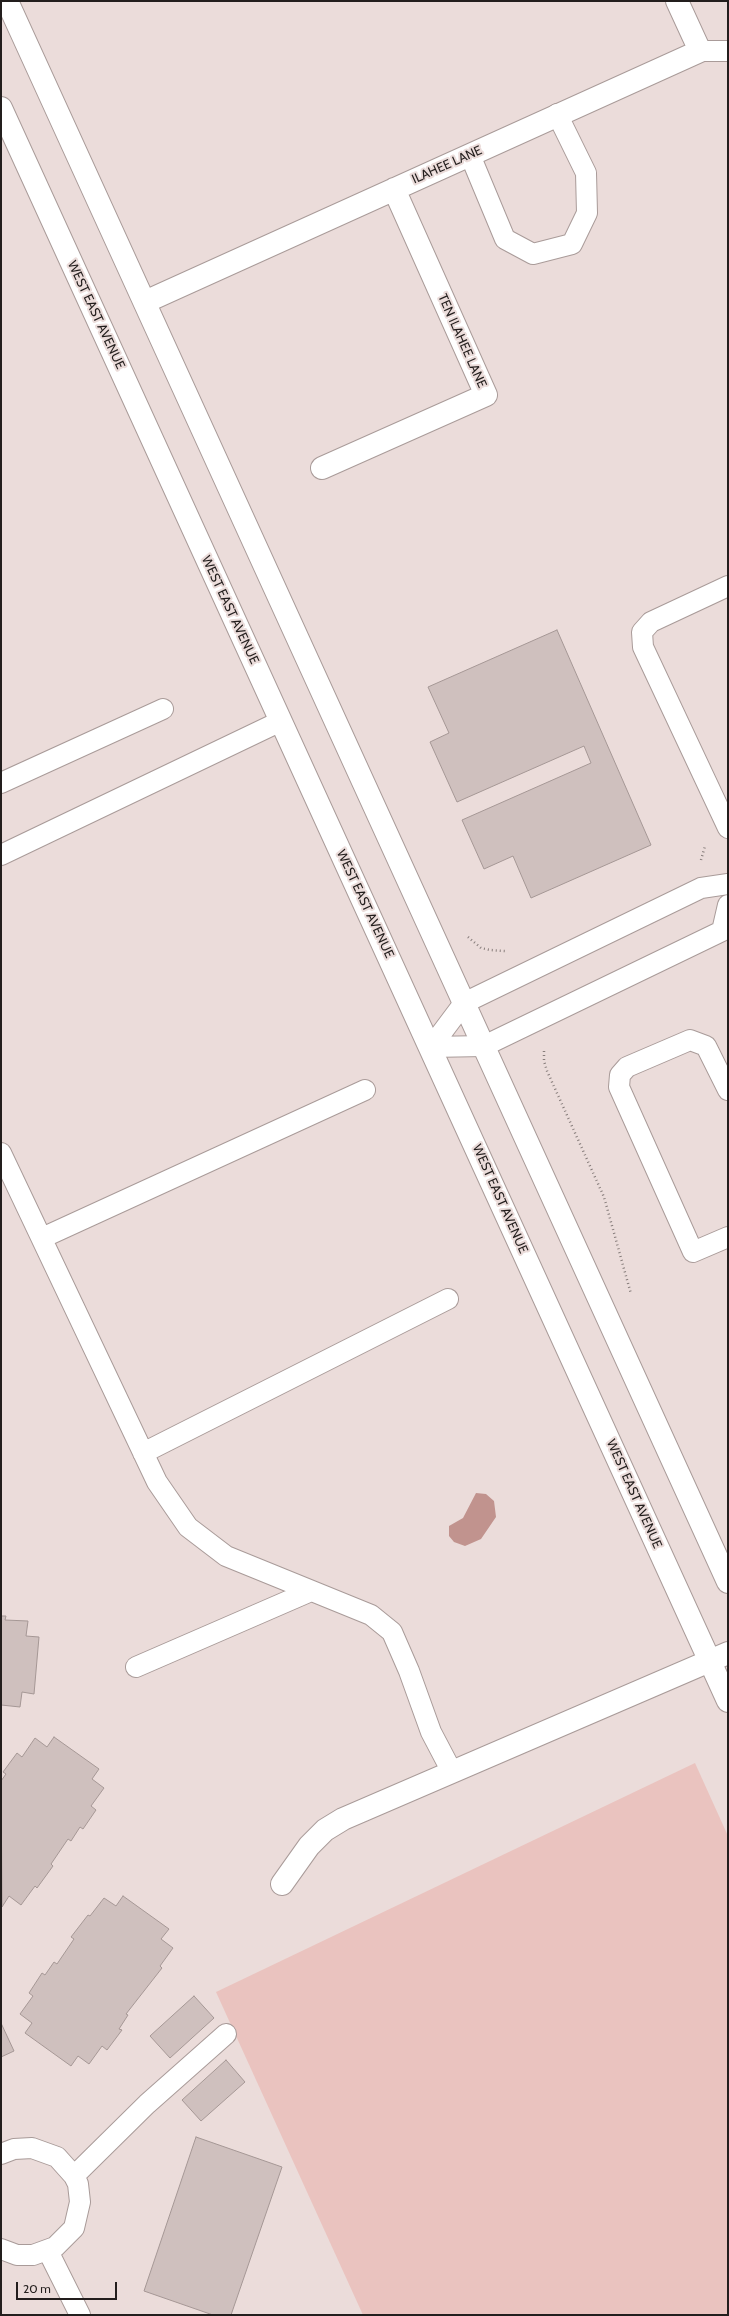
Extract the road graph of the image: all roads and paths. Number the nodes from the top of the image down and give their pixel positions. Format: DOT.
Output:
graph roads {
  1 [pos="7,1"];
  2 [pos="677,1"];
  3 [pos="700,51"];
  4 [pos="728,51"];
  5 [pos="1,108"];
  6 [pos="557,114"];
  7 [pos="470,155"];
  8 [pos="394,189"];
  9 [pos="145,302"];
  10 [pos="322,468"];
  11 [pos="728,586"];
  12 [pos="163,709"];
  13 [pos="281,721"];
  14 [pos="1,784"];
  15 [pos="728,828"];
  16 [pos="705,846"];
  17 [pos="1,855"];
  18 [pos="697,864"];
  19 [pos="728,884"];
  20 [pos="728,905"];
  21 [pos="465,935"];
  22 [pos="509,950"];
  23 [pos="464,1003"];
  24 [pos="484,1046"];
  25 [pos="431,1047"];
  26 [pos="544,1051"];
  27 [pos="365,1090"];
  28 [pos="728,1090"];
  29 [pos="1,1153"];
  30 [pos="728,1237"];
  31 [pos="42,1238"];
  32 [pos="632,1298"];
  33 [pos="448,1299"];
  34 [pos="143,1454"];
  35 [pos="728,1582"];
  36 [pos="311,1591"];
  37 [pos="719,1657"];
  38 [pos="136,1667"];
  39 [pos="728,1701"];
  40 [pos="452,1772"];
  41 [pos="282,1884"];
  42 [pos="226,2034"];
  43 [pos="1,2154"];
  44 [pos="74,2176"];
  45 [pos="1,2249"];
  46 [pos="48,2251"];
  47 [pos="80,2315"];
  1 -- 9 [label="main road"];
  2 -- 3 [label="main road"];
  3 -- 4 [label="lane"];
  3 -- 6 [label="main road, ILAHEE LANE"];
  5 -- 13 [label="main road, WEST EAST AVENUE"];
  6 -- 7 [label="main road, ILAHEE LANE"];
  6 -- 7 [label="lane"];
  7 -- 8 [label="main road, ILAHEE LANE"];
  8 -- 9 [label="main road, ILAHEE LANE"];
  8 -- 10 [label="main road, TEN ILAHEE LANE"];
  9 -- 23 [label="main road"];
  11 -- 15 [label="lane"];
  12 -- 14 [label="lane"];
  13 -- 17 [label="lane"];
  13 -- 25 [label="main road, WEST EAST AVENUE"];
  16 -- 18 [label="path"];
  19 -- 23 [label="lane"];
  20 -- 24 [label="lane"];
  21 -- 22 [label="path"];
  23 -- 24 [label="main road"];
  23 -- 25 [label="lane"];
  24 -- 25 [label="lane"];
  24 -- 35 [label="main road"];
  25 -- 37 [label="main road, WEST EAST AVENUE"];
  26 -- 32 [label="path"];
  27 -- 31 [label="lane"];
  28 -- 30 [label="lane"];
  29 -- 31 [label="lane"];
  31 -- 34 [label="lane"];
  33 -- 34 [label="lane"];
  34 -- 36 [label="lane"];
  36 -- 38 [label="lane"];
  36 -- 40 [label="lane"];
  37 -- 39 [label="main road, WEST EAST AVENUE"];
  37 -- 40 [label="main road"];
  40 -- 41 [label="main road"];
  42 -- 44 [label="lane"];
  43 -- 44 [label="lane"];
  44 -- 46 [label="lane"];
  45 -- 46 [label="lane"];
  46 -- 47 [label="lane"];
}
